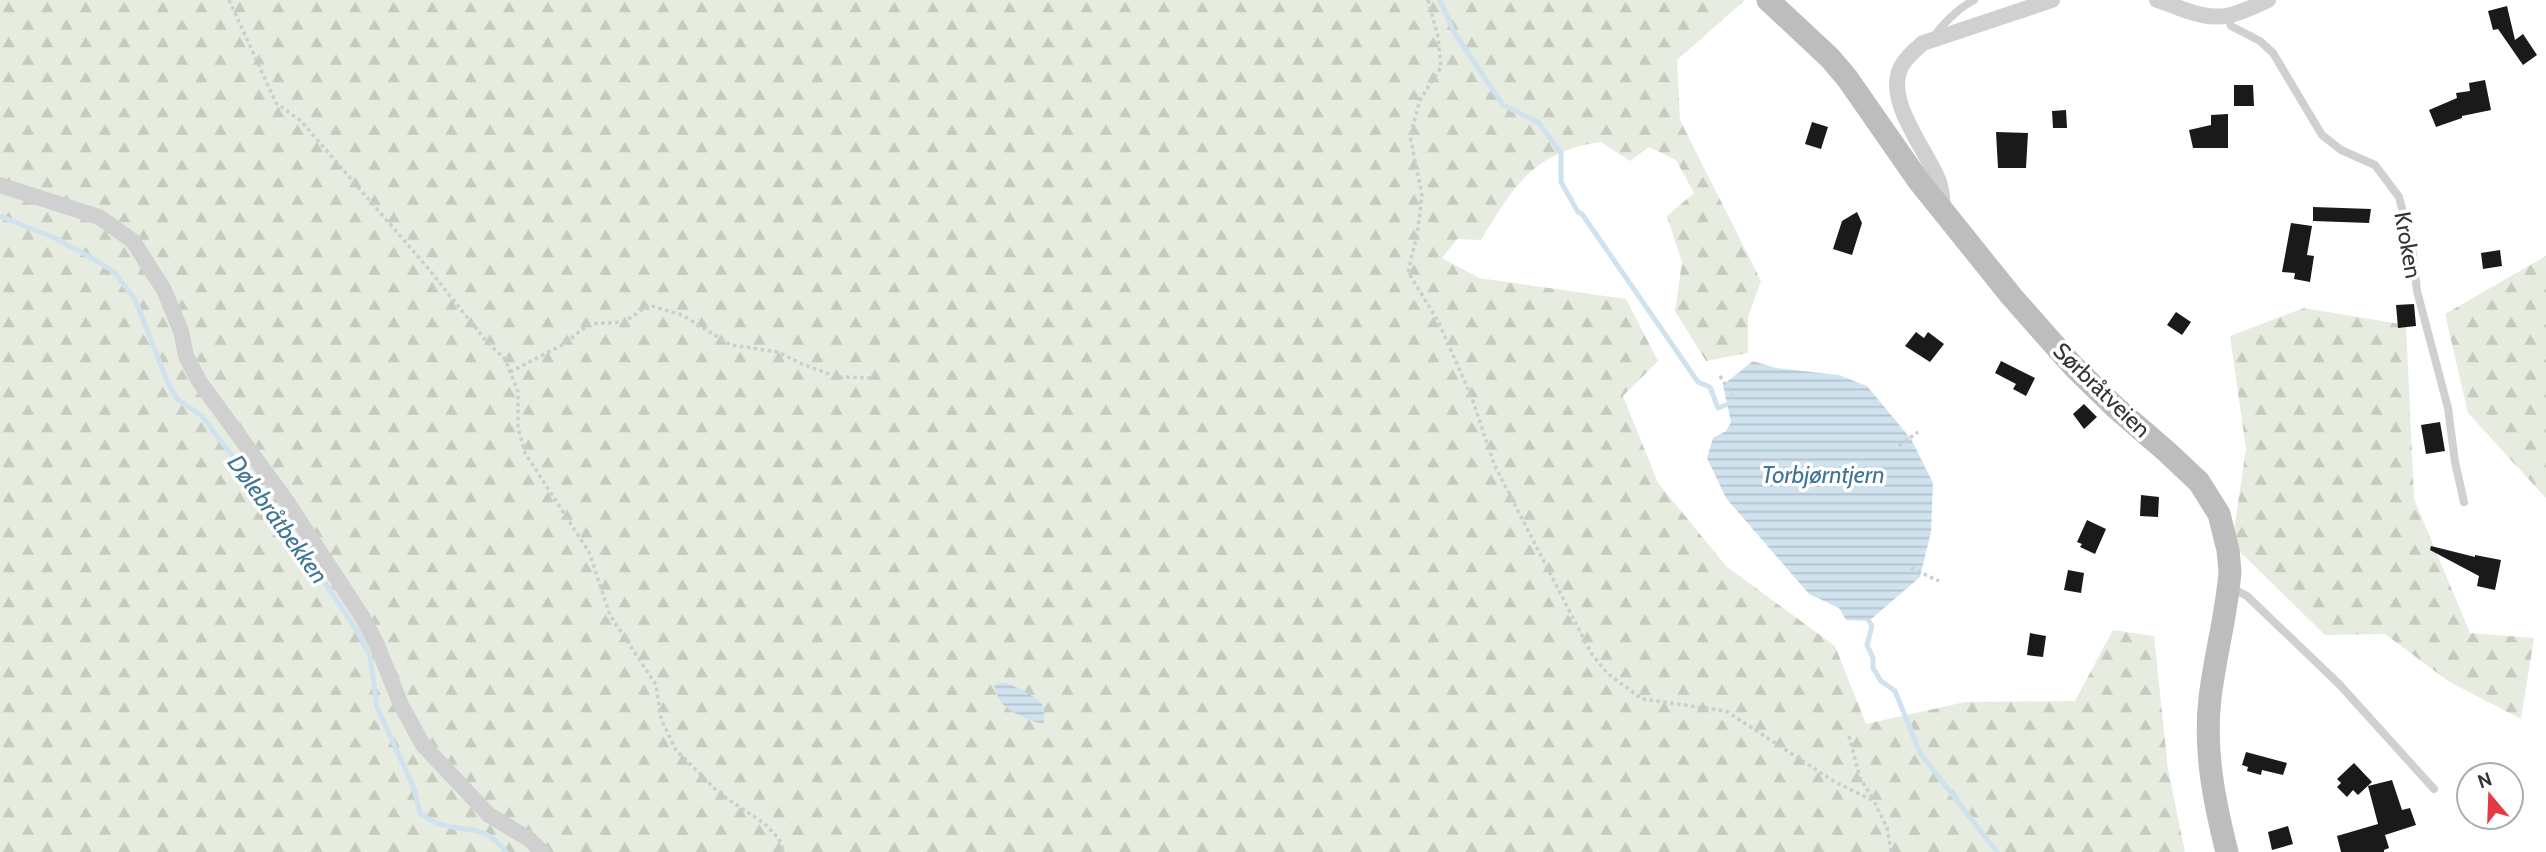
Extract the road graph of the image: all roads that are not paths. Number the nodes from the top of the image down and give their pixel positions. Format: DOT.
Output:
graph roads {
  1 [pos="1768,0"];
  2 [pos="1974,0"];
  3 [pos="2052,0"];
  4 [pos="2157,0"];
  5 [pos="2268,0"];
  6 [pos="2228,17"];
  7 [pos="1933,40"];
  8 [pos="0,185"];
  9 [pos="1942,208"];
  10 [pos="2464,502"];
  11 [pos="2229,587"];
  12 [pos="2434,789"];
  13 [pos="542,852"];
  14 [pos="2227,852"];
  1 -- 9 [label="street, Sørbråtveien"];
  2 -- 7 [label="lane"];
  3 -- 7 [label="street"];
  4 -- 6 [label="street"];
  5 -- 6 [label="street"];
  6 -- 10 [label="lane, Kroken"];
  7 -- 9 [label="street"];
  8 -- 13 [label="street"];
  9 -- 11 [label="street, Sørbråtveien"];
  11 -- 12 [label="lane"];
  11 -- 14 [label="street, Sørbråtveien"];
}
